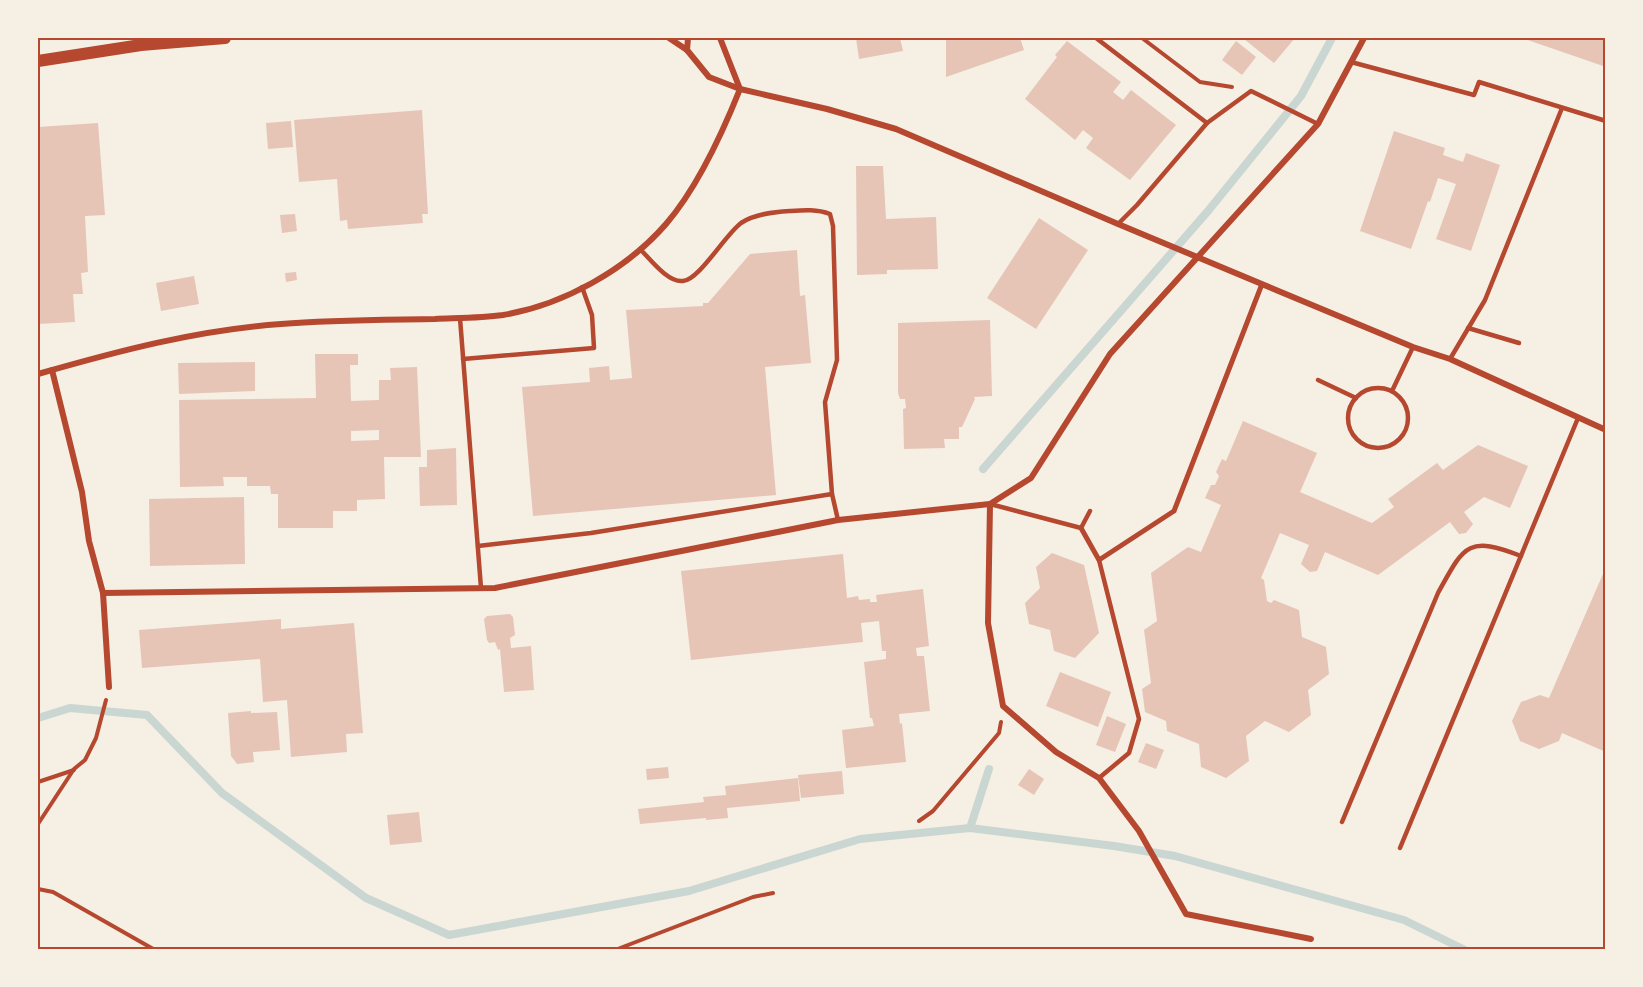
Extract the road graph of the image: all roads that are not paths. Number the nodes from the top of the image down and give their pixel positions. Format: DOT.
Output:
graph roads {
  1 [pos="225,38"];
  2 [pos="669,38"];
  3 [pos="688,38"];
  4 [pos="720,38"];
  5 [pos="1095,38"];
  6 [pos="1364,38"];
  7 [pos="687,50"];
  8 [pos="38,61"];
  9 [pos="1351,62"];
  10 [pos="740,89"];
  11 [pos="1562,108"];
  12 [pos="1605,121"];
  13 [pos="1207,123"];
  14 [pos="1318,124"];
  15 [pos="1118,224"];
  16 [pos="640,249"];
  17 [pos="1197,256"];
  18 [pos="1262,284"];
  19 [pos="582,287"];
  20 [pos="460,318"];
  21 [pos="1468,328"];
  22 [pos="1519,343"];
  23 [pos="1413,347"];
  24 [pos="463,359"];
  25 [pos="1450,360"];
  26 [pos="52,370"];
  27 [pos="38,374"];
  28 [pos="1318,380"];
  29 [pos="1392,391"];
  30 [pos="1356,398"];
  31 [pos="1578,418"];
  32 [pos="1605,430"];
  33 [pos="832,494"];
  34 [pos="990,504"];
  35 [pos="1090,511"];
  36 [pos="838,520"];
  37 [pos="1081,528"];
  38 [pos="478,546"];
  39 [pos="1521,556"];
  40 [pos="1099,560"];
  41 [pos="481,588"];
  42 [pos="103,593"];
  43 [pos="109,687"];
  44 [pos="1099,778"];
  45 [pos="1342,822"];
  46 [pos="1400,848"];
  47 [pos="1311,939"];
  1 -- 8 [label="main road"];
  2 -- 7 [label="street"];
  3 -- 7 [label="street"];
  4 -- 10 [label="street"];
  5 -- 13 [label="lane"];
  6 -- 9 [label="street"];
  7 -- 10 [label="street"];
  9 -- 11 [label="lane"];
  9 -- 14 [label="street"];
  10 -- 15 [label="street"];
  10 -- 16 [label="street"];
  11 -- 12 [label="lane"];
  11 -- 21 [label="lane"];
  13 -- 14 [label="lane"];
  13 -- 15 [label="lane"];
  14 -- 17 [label="street"];
  15 -- 17 [label="street"];
  16 -- 19 [label="street"];
  16 -- 33 [label="lane"];
  17 -- 18 [label="street"];
  17 -- 34 [label="street"];
  18 -- 23 [label="street"];
  18 -- 40 [label="street"];
  19 -- 20 [label="street"];
  19 -- 24 [label="lane"];
  20 -- 24 [label="lane"];
  20 -- 26 [label="street"];
  21 -- 22 [label="lane"];
  21 -- 25 [label="lane"];
  23 -- 25 [label="street"];
  23 -- 29 [label="lane"];
  24 -- 38 [label="lane"];
  25 -- 31 [label="street"];
  26 -- 27 [label="street"];
  26 -- 42 [label="street"];
  28 -- 30 [label="lane"];
  29 -- 30 [label="lane"];
  29 -- 30 [label="lane"];
  31 -- 32 [label="street"];
  31 -- 39 [label="lane"];
  33 -- 36 [label="lane"];
  33 -- 38 [label="lane"];
  34 -- 36 [label="street"];
  34 -- 37 [label="lane"];
  34 -- 44 [label="street"];
  35 -- 37 [label="lane"];
  36 -- 41 [label="street"];
  37 -- 40 [label="street"];
  38 -- 41 [label="lane"];
  39 -- 45 [label="lane"];
  39 -- 46 [label="lane"];
  40 -- 44 [label="lane"];
  41 -- 42 [label="street"];
  42 -- 43 [label="street"];
  44 -- 47 [label="street"];
}
